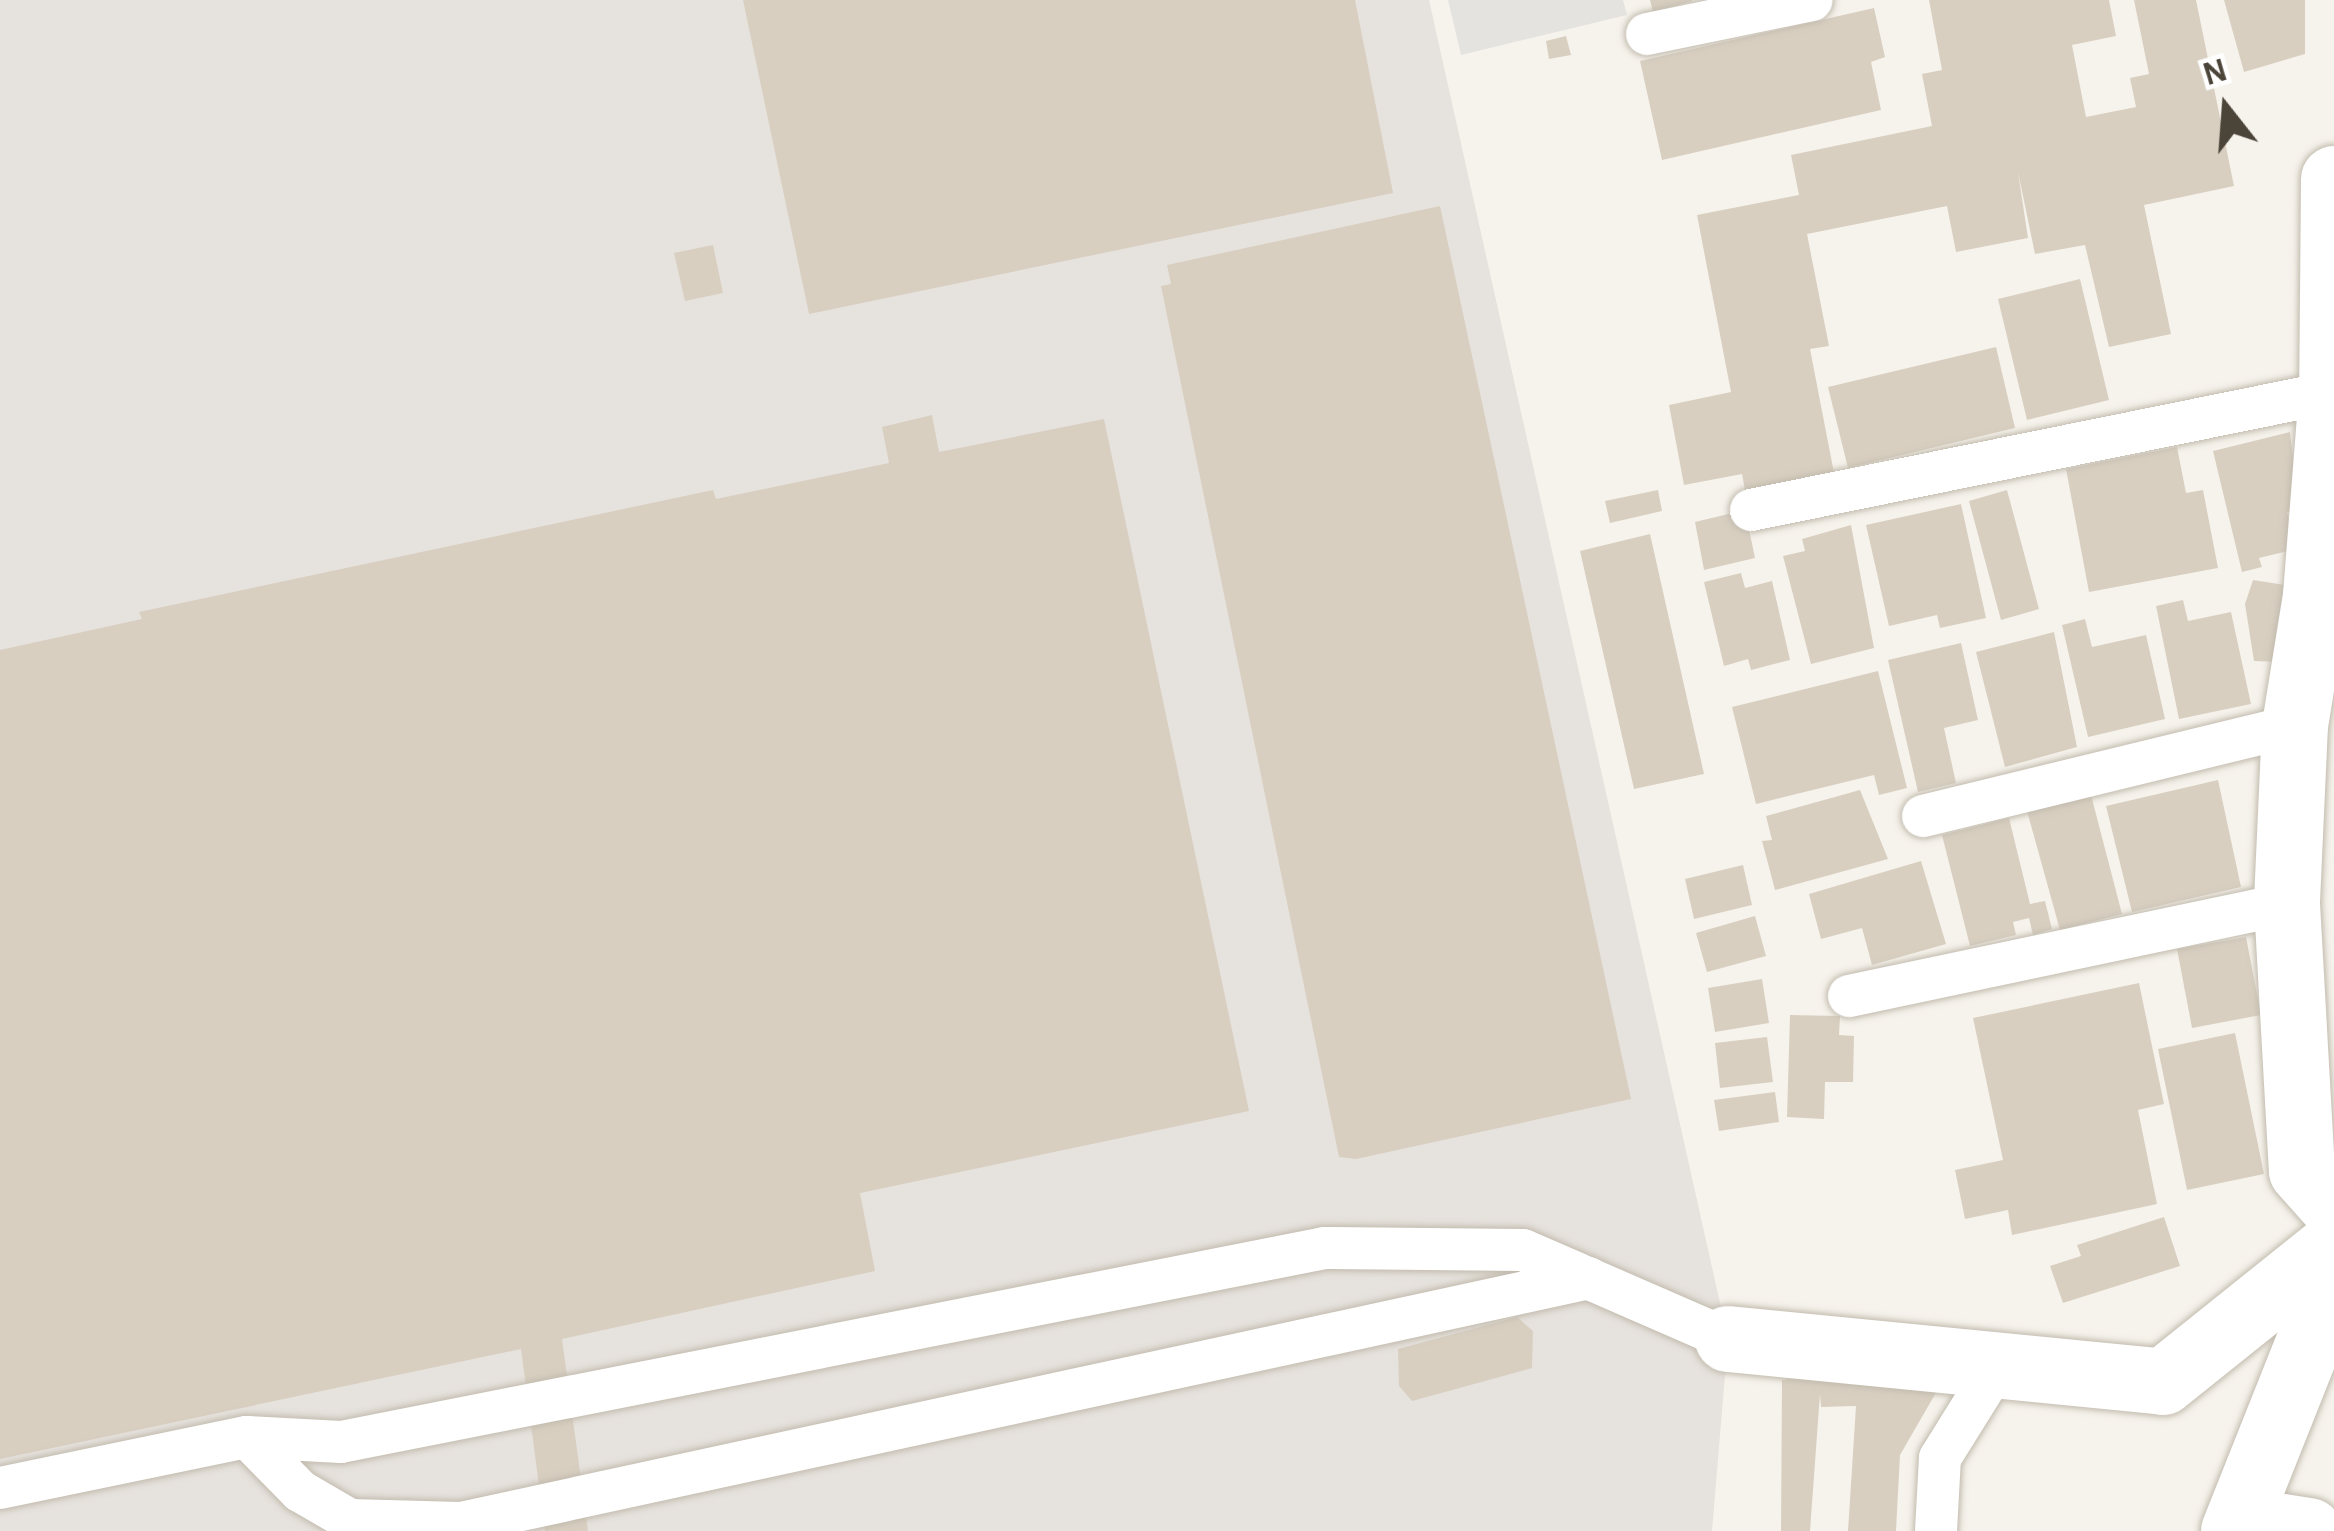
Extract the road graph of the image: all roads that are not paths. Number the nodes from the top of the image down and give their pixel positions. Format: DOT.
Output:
graph roads {
  1 [pos="1812,0"];
  2 [pos="1647,34"];
  3 [pos="2334,178"];
  4 [pos="2332,392"];
  5 [pos="1751,510"];
  6 [pos="2325,596"];
  7 [pos="2295,724"];
  8 [pos="1923,816"];
  9 [pos="2288,904"];
  10 [pos="1849,996"];
  11 [pos="2334,1207"];
  12 [pos="2334,1245"];
  13 [pos="1589,1278"];
  14 [pos="2334,1280"];
  15 [pos="1728,1339"];
  16 [pos="1998,1365"];
  17 [pos="247,1437"];
  18 [pos="0,1488"];
  19 [pos="2236,1526"];
  20 [pos="1936,1531"];
  21 [pos="2309,1531"];
  1 -- 2 [label="lane"];
  3 -- 4 [label="street"];
  4 -- 5 [label="lane"];
  4 -- 6 [label="street"];
  6 -- 7 [label="street"];
  7 -- 8 [label="lane"];
  7 -- 9 [label="street"];
  9 -- 10 [label="lane"];
  9 -- 11 [label="street"];
  12 -- 16 [label="street"];
  13 -- 15 [label="lane"];
  13 -- 17 [label="lane"];
  13 -- 17 [label="lane"];
  14 -- 19 [label="street"];
  15 -- 16 [label="street"];
  16 -- 20 [label="lane"];
  17 -- 18 [label="lane"];
  19 -- 21 [label="street"];
}
